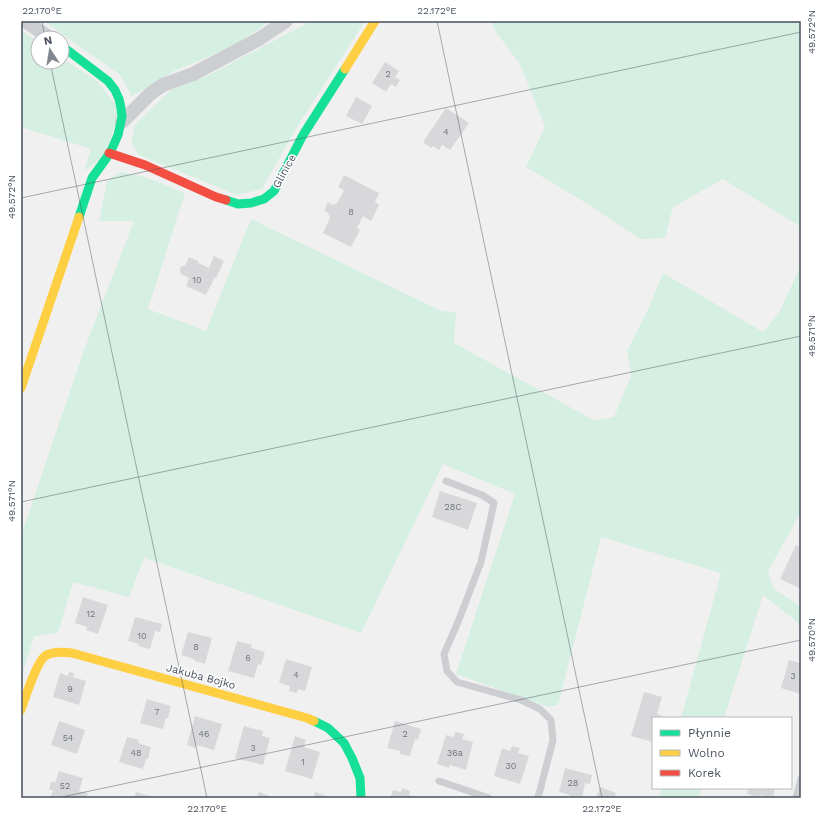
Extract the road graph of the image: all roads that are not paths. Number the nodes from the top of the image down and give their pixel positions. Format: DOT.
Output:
graph roads {
  1 [pos="25,21"];
  2 [pos="286,21"];
  3 [pos="375,21"];
  4 [pos="38,30"];
  5 [pos="70,52"];
  6 [pos="122,122"];
  7 [pos="110,153"];
  8 [pos="21,388"];
  9 [pos="446,481"];
  10 [pos="21,710"];
  11 [pos="801,779"];
  12 [pos="439,781"];
  13 [pos="361,798"];
  14 [pos="489,798"];
  15 [pos="538,798"];
  16 [pos="796,798"];
  1 -- 4 [label="street"];
  2 -- 6 [label="street"];
  3 -- 7 [label="street, Glinice"];
  5 -- 6 [label="street"];
  6 -- 7 [label="street"];
  7 -- 8 [label="street"];
  9 -- 15 [label="lane"];
  10 -- 13 [label="street, Jakuba Bojko"];
  11 -- 16 [label="lane"];
  12 -- 14 [label="lane"];
}
